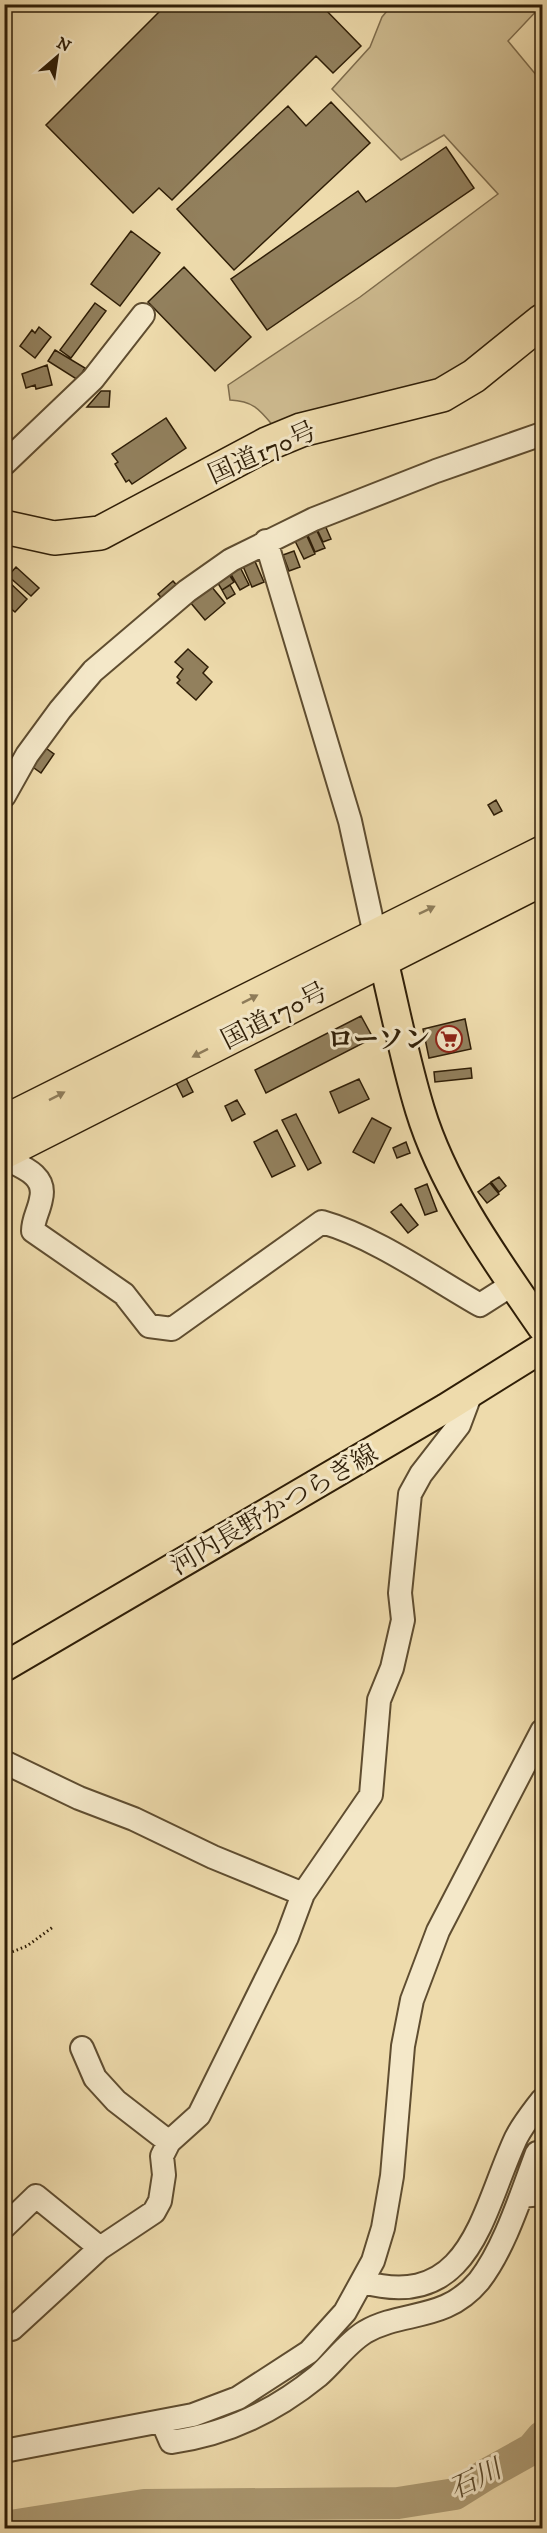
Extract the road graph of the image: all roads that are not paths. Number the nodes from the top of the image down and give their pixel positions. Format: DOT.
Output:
graph roads {
  1 [pos="143,315"];
  2 [pos="543,321"];
  3 [pos="543,434"];
  4 [pos="4,464"];
  5 [pos="4,527"];
  6 [pos="266,541"];
  7 [pos="4,796"];
  8 [pos="543,853"];
  9 [pos="543,879"];
  10 [pos="379,947"];
  11 [pos="4,1122"];
  12 [pos="4,1152"];
  13 [pos="4,1158"];
  14 [pos="513,1284"];
  15 [pos="543,1327"];
  16 [pos="543,1348"];
  17 [pos="471,1393"];
  18 [pos="4,1667"];
  19 [pos="543,1731"];
  20 [pos="4,1762"];
  21 [pos="303,1894"];
  22 [pos="82,2048"];
  23 [pos="543,2100"];
  24 [pos="170,2142"];
  25 [pos="537,2153"];
  26 [pos="532,2195"];
  27 [pos="4,2228"];
  28 [pos="100,2248"];
  29 [pos="363,2282"];
  30 [pos="12,2329"];
  31 [pos="162,2421"];
  32 [pos="4,2451"];
  1 -- 4 [label="street"];
  2 -- 5 [label="highway, 国道170号"];
  3 -- 6 [label="street"];
  6 -- 7 [label="street"];
  6 -- 10 [label="street"];
  10 -- 8 [label="highway, 国道170号, one-way"];
  9 -- 10 [label="highway, 国道170号"];
  11 -- 10 [label="highway, 国道170号, one-way"];
  10 -- 12 [label="highway, 国道170号, one-way"];
  10 -- 14 [label="main road"];
  13 -- 14 [label="street"];
  14 -- 15 [label="main road"];
  16 -- 17 [label="main road, 河内長野かつらぎ線"];
  17 -- 18 [label="main road, 河内長野かつらぎ線"];
  17 -- 21 [label="street"];
  19 -- 29 [label="street"];
  20 -- 21 [label="street"];
  21 -- 24 [label="street"];
  22 -- 24 [label="street"];
  23 -- 29 [label="street"];
  24 -- 28 [label="street"];
  25 -- 26 [label="street"];
  26 -- 31 [label="street"];
  27 -- 28 [label="street"];
  28 -- 30 [label="street"];
  29 -- 31 [label="street"];
  31 -- 32 [label="street"];
}
